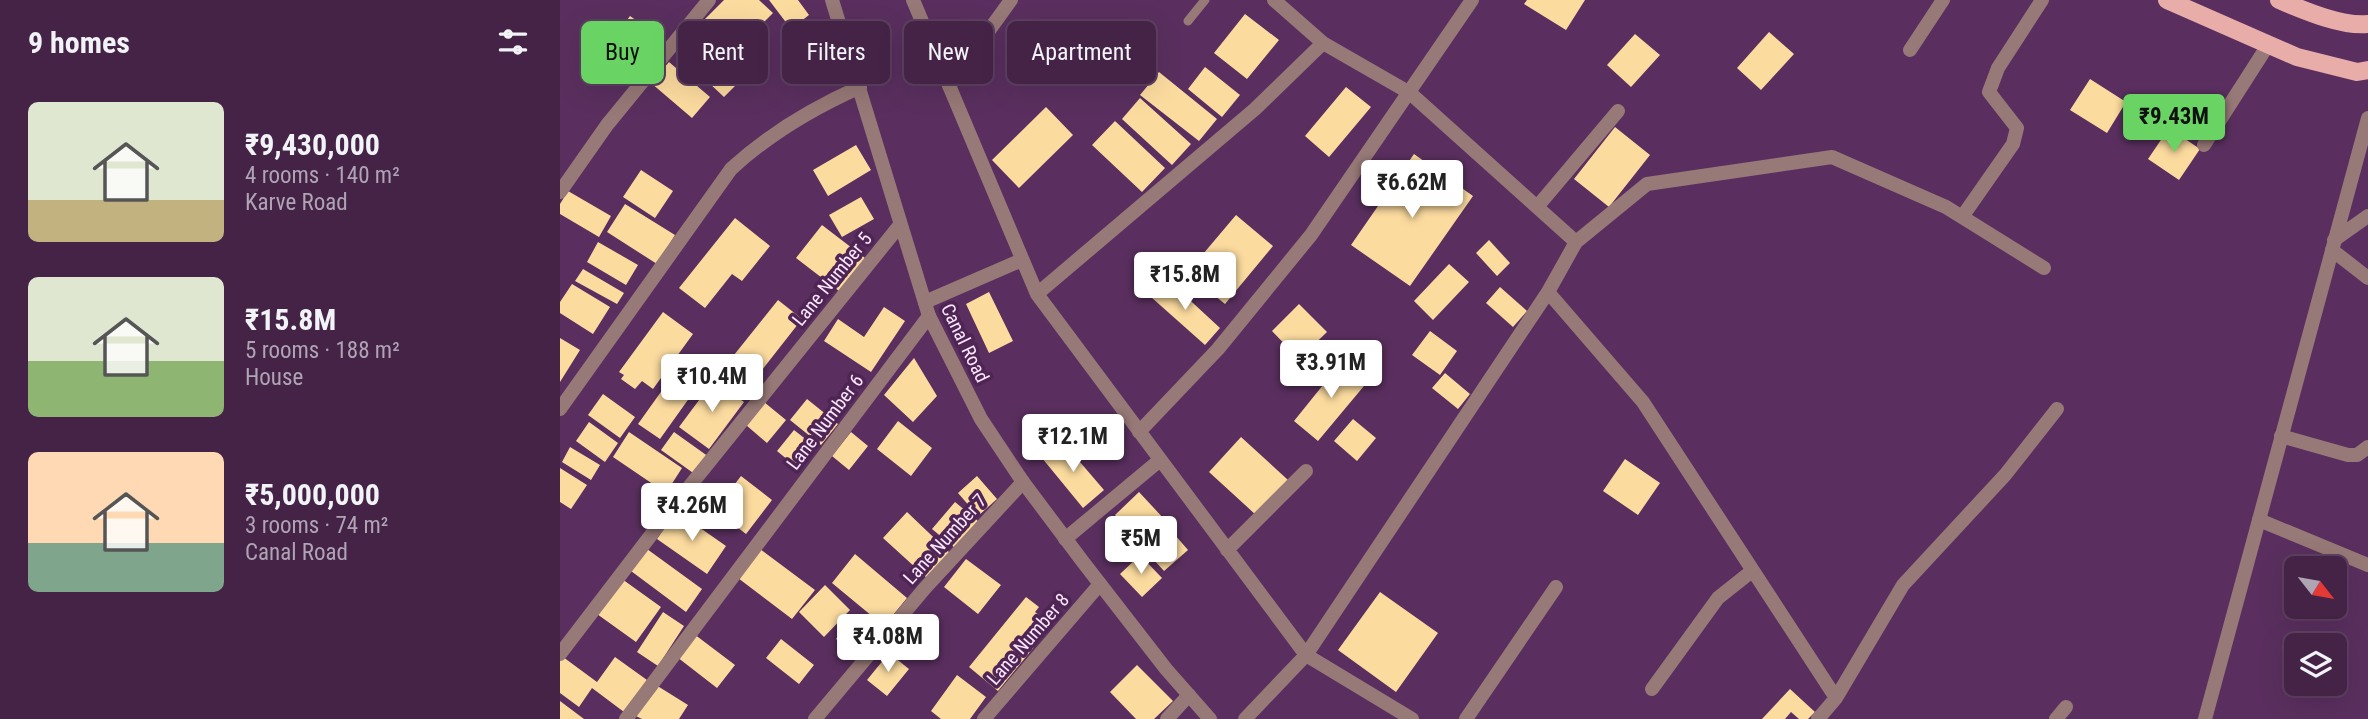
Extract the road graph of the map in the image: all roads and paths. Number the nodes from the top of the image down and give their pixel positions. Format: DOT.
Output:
graph roads {
  1 [pos="709,0"];
  2 [pos="832,0"];
  3 [pos="913,0"];
  4 [pos="1011,0"];
  5 [pos="1205,0"];
  6 [pos="1274,0"];
  7 [pos="1472,0"];
  8 [pos="1943,0"];
  9 [pos="2042,0"];
  10 [pos="2166,0"];
  11 [pos="2279,0"];
  12 [pos="1188,20"];
  13 [pos="2368,24"];
  14 [pos="1323,43"];
  15 [pos="2268,45"];
  16 [pos="1910,50"];
  17 [pos="2368,70"];
  18 [pos="949,86"];
  19 [pos="860,87"];
  20 [pos="1410,93"];
  21 [pos="1618,111"];
  22 [pos="2368,118"];
  23 [pos="2204,145"];
  24 [pos="560,191"];
  25 [pos="1537,207"];
  26 [pos="2368,216"];
  27 [pos="1962,217"];
  28 [pos="900,225"];
  29 [pos="1576,242"];
  30 [pos="2333,245"];
  31 [pos="1022,260"];
  32 [pos="2044,268"];
  33 [pos="2368,278"];
  34 [pos="1548,292"];
  35 [pos="1037,294"];
  36 [pos="927,309"];
  37 [pos="560,409"];
  38 [pos="2057,409"];
  39 [pos="1139,432"];
  40 [pos="2281,436"];
  41 [pos="2368,447"];
  42 [pos="1160,460"];
  43 [pos="1306,471"];
  44 [pos="1023,482"];
  45 [pos="2259,520"];
  46 [pos="1065,539"];
  47 [pos="1227,550"];
  48 [pos="2368,565"];
  49 [pos="1752,571"];
  50 [pos="1100,584"];
  51 [pos="1556,587"];
  52 [pos="560,654"];
  53 [pos="1306,655"];
  54 [pos="1652,689"];
  55 [pos="1189,695"];
  56 [pos="1836,698"];
  57 [pos="2066,707"];
  58 [pos="626,719"];
  59 [pos="815,719"];
  60 [pos="984,719"];
  61 [pos="1167,719"];
  62 [pos="1210,719"];
  63 [pos="1245,719"];
  64 [pos="1412,719"];
  65 [pos="1466,719"];
  66 [pos="1818,719"];
  67 [pos="2056,719"];
  68 [pos="2205,719"];
  1 -- 24 [label="street"];
  2 -- 19 [label="street, Canal Road"];
  3 -- 18 [label="street"];
  4 -- 18 [label="street"];
  5 -- 12 [label="lane"];
  6 -- 14 [label="street"];
  7 -- 20 [label="street"];
  8 -- 16 [label="street"];
  9 -- 27 [label="street"];
  10 -- 15 [label="main road"];
  11 -- 13 [label="main road"];
  14 -- 20 [label="street"];
  14 -- 35 [label="street"];
  15 -- 17 [label="main road"];
  15 -- 23 [label="street"];
  18 -- 31 [label="street"];
  19 -- 28 [label="street, Canal Road"];
  19 -- 37 [label="street"];
  20 -- 25 [label="street"];
  20 -- 39 [label="street"];
  21 -- 25 [label="street"];
  22 -- 30 [label="street"];
  25 -- 29 [label="street"];
  26 -- 30 [label="street"];
  27 -- 29 [label="street"];
  27 -- 32 [label="street"];
  28 -- 36 [label="street, Canal Road"];
  28 -- 52 [label="street, Lane Number 5"];
  29 -- 34 [label="street"];
  30 -- 33 [label="street"];
  30 -- 40 [label="street"];
  31 -- 35 [label="street"];
  31 -- 36 [label="street"];
  34 -- 49 [label="street"];
  34 -- 53 [label="street"];
  35 -- 39 [label="street"];
  36 -- 44 [label="street, Canal Road"];
  36 -- 58 [label="street, Lane Number 6"];
  38 -- 56 [label="street"];
  39 -- 42 [label="street"];
  40 -- 41 [label="street"];
  40 -- 45 [label="street"];
  42 -- 46 [label="street"];
  42 -- 47 [label="street"];
  43 -- 47 [label="street"];
  44 -- 46 [label="street, Canal Road"];
  44 -- 59 [label="street, Lane Number 7"];
  45 -- 48 [label="street"];
  45 -- 68 [label="street"];
  46 -- 50 [label="street, Canal Road"];
  47 -- 53 [label="street"];
  49 -- 54 [label="street"];
  49 -- 56 [label="street"];
  50 -- 55 [label="street, Canal Road"];
  50 -- 60 [label="street, Lane Number 8"];
  51 -- 65 [label="street"];
  53 -- 63 [label="street"];
  53 -- 64 [label="street"];
  55 -- 61 [label="street"];
  55 -- 62 [label="street, Canal Road"];
  56 -- 66 [label="street"];
  57 -- 67 [label="street"];
}
